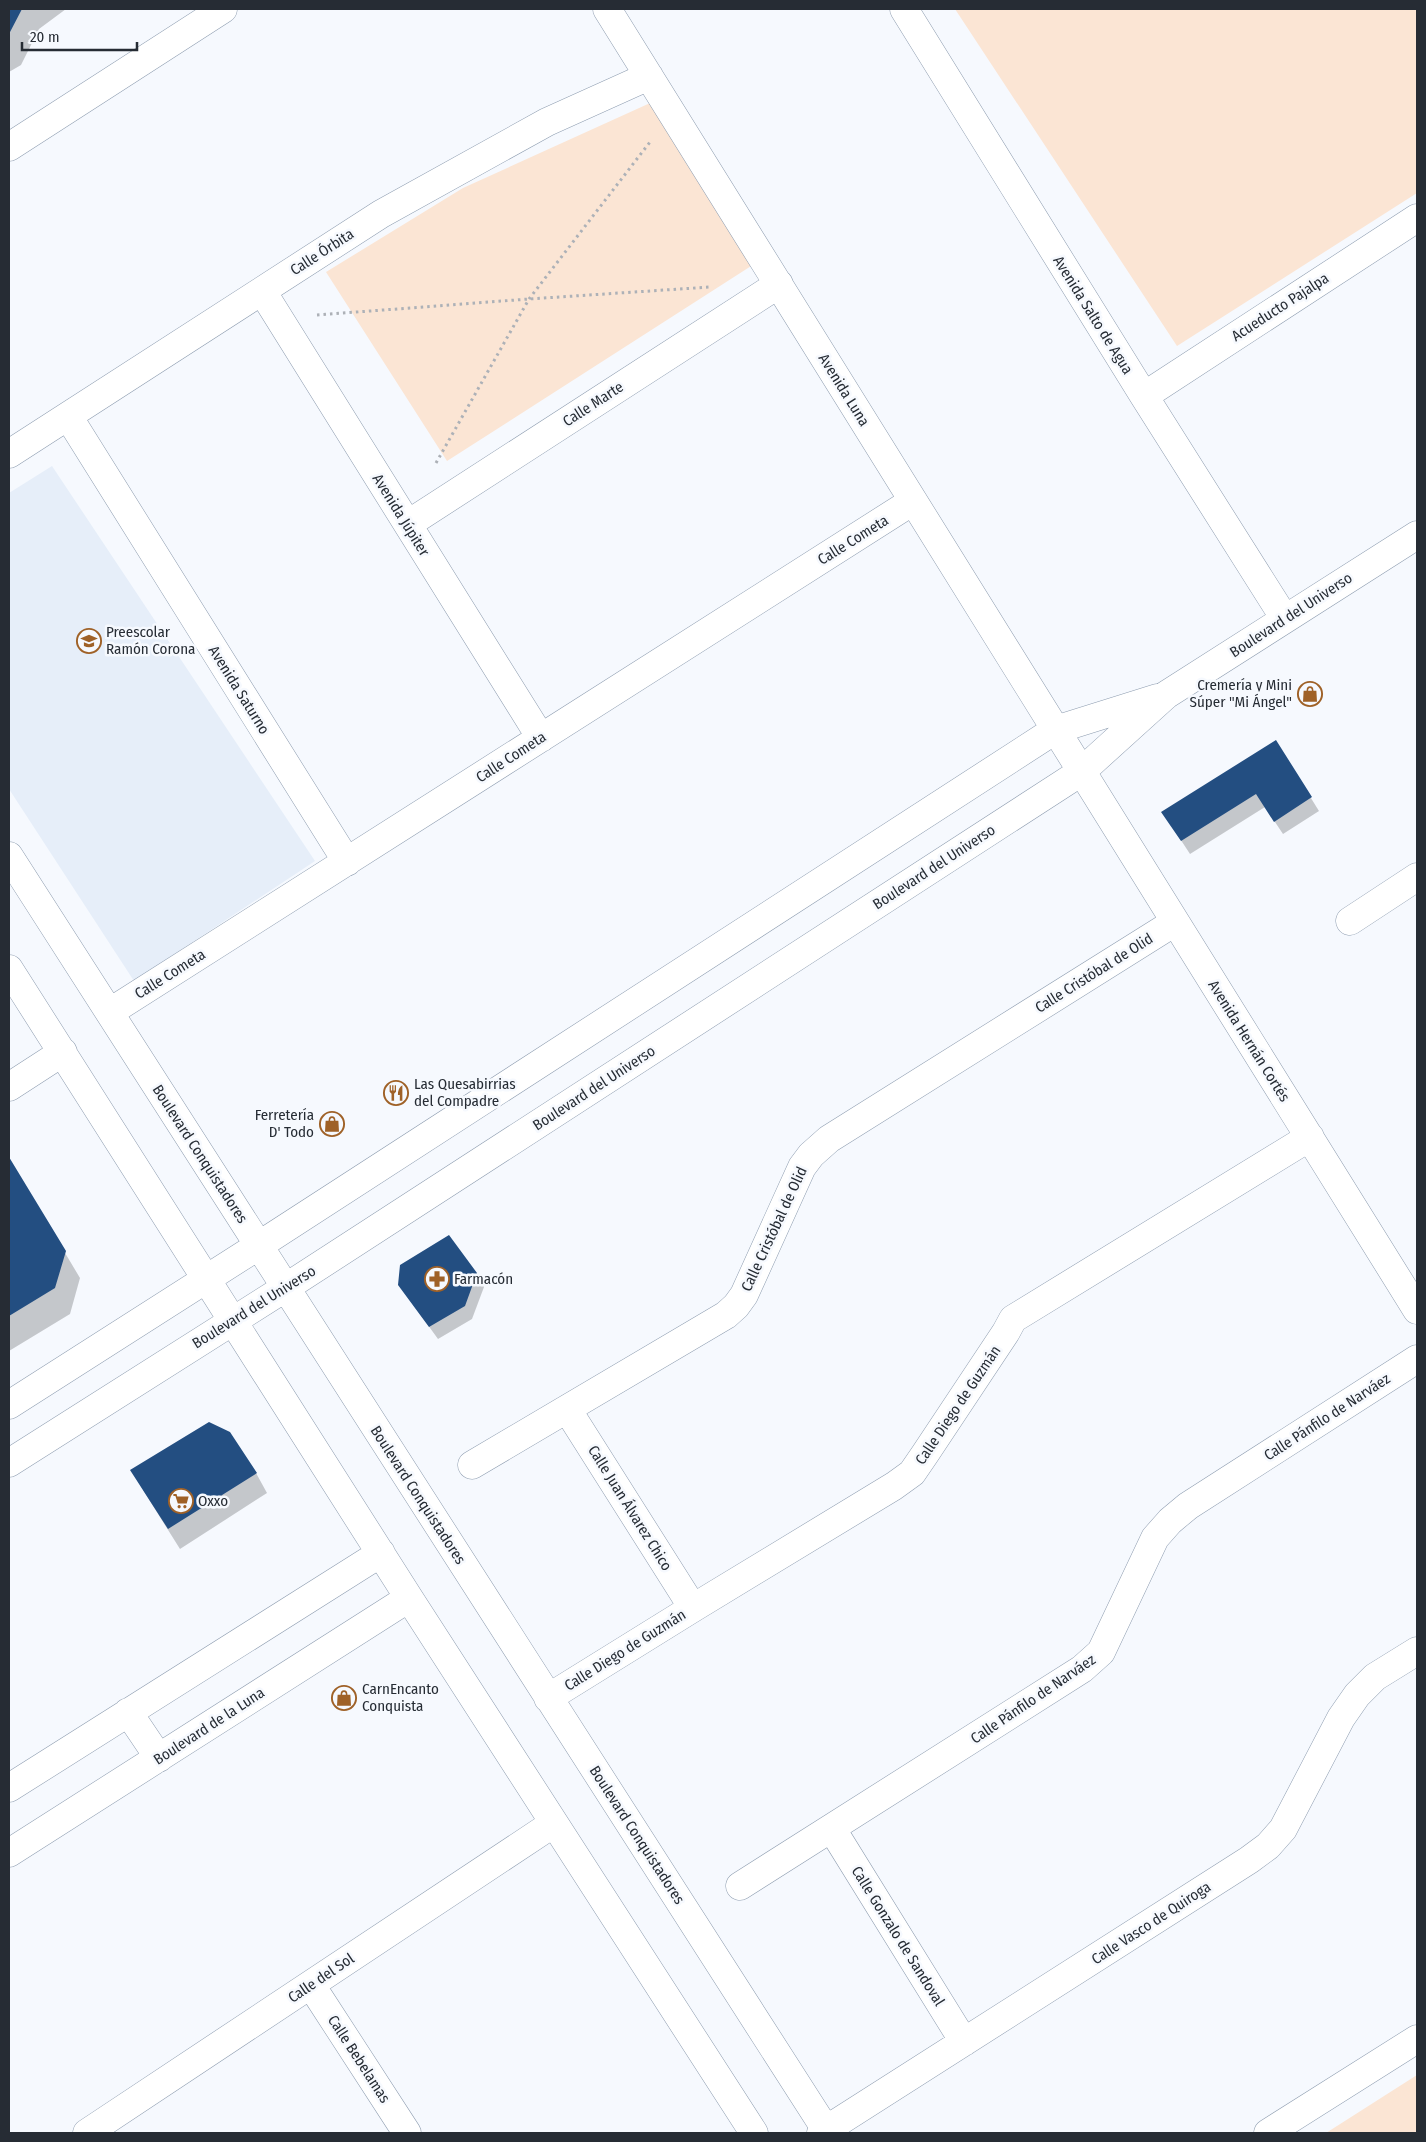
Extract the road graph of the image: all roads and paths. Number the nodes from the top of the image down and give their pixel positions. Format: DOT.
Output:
graph roads {
  1 [pos="223,9"];
  2 [pos="607,9"];
  3 [pos="904,9"];
  4 [pos="649,76"];
  5 [pos="672,114"];
  6 [pos="9,146"];
  7 [pos="1417,218"];
  8 [pos="779,284"];
  9 [pos="716,287"];
  10 [pos="262,291"];
  11 [pos="529,299"];
  12 [pos="279,318"];
  13 [pos="1144,396"];
  14 [pos="68,416"];
  15 [pos="9,454"];
  16 [pos="433,470"];
  17 [pos="913,501"];
  18 [pos="408,524"];
  19 [pos="1417,535"];
  20 [pos="1285,619"];
  21 [pos="1166,695"];
  22 [pos="1055,730"];
  23 [pos="541,738"];
  24 [pos="1081,772"];
  25 [pos="9,856"];
  26 [pos="346,862"];
  27 [pos="1417,877"];
  28 [pos="1350,920"];
  29 [pos="1175,922"];
  30 [pos="9,969"];
  31 [pos="110,1012"];
  32 [pos="63,1052"];
  33 [pos="9,1087"];
  34 [pos="1310,1137"];
  35 [pos="258,1246"];
  36 [pos="206,1279"];
  37 [pos="285,1288"];
  38 [pos="1417,1310"];
  39 [pos="233,1320"];
  40 [pos="1417,1359"];
  41 [pos="9,1405"];
  42 [pos="567,1409"];
  43 [pos="9,1463"];
  44 [pos="472,1465"];
  45 [pos="381,1553"];
  46 [pos="409,1598"];
  47 [pos="692,1608"];
  48 [pos="1417,1651"];
  49 [pos="548,1698"];
  50 [pos="128,1712"];
  51 [pos="158,1758"];
  52 [pos="9,1788"];
  53 [pos="554,1823"];
  54 [pos="832,1829"];
  55 [pos="9,1853"];
  56 [pos="740,1886"];
  57 [pos="311,1985"];
  58 [pos="1417,2039"];
  59 [pos="964,2042"];
  60 [pos="825,2132"];
  61 [pos="87,2133"];
  62 [pos="407,2133"];
  63 [pos="754,2133"];
  64 [pos="1268,2133"];
  1 -- 6 [label="street"];
  2 -- 4 [label="street, Avenida Luna"];
  3 -- 13 [label="street, Avenida Salto de Agua"];
  4 -- 5 [label="street, Avenida Luna"];
  4 -- 10 [label="street, Calle Órbita"];
  5 -- 8 [label="street, Avenida Luna"];
  5 -- 11 [label="path"];
  7 -- 13 [label="street, Acueducto Pajalpa"];
  8 -- 17 [label="street, Avenida Luna"];
  8 -- 18 [label="street, Calle Marte"];
  9 -- 11 [label="path"];
  10 -- 12 [label="street, Avenida Júpiter"];
  10 -- 14 [label="street, Calle Órbita"];
  11 -- 12 [label="path"];
  11 -- 16 [label="path"];
  12 -- 18 [label="street, Avenida Júpiter"];
  13 -- 20 [label="street, Avenida Salto de Agua"];
  14 -- 15 [label="street, Calle Órbita"];
  14 -- 26 [label="street, Avenida Saturno"];
  17 -- 22 [label="street, Avenida Luna"];
  17 -- 23 [label="street, Calle Cometa"];
  18 -- 23 [label="street, Avenida Júpiter"];
  19 -- 20 [label="street, Boulevard del Universo"];
  20 -- 21 [label="street, Boulevard del Universo"];
  21 -- 22 [label="street, Boulevard del Universo"];
  21 -- 24 [label="street, Boulevard del Universo"];
  22 -- 24 [label="street, Avenida Luna"];
  22 -- 35 [label="street, Boulevard del Universo"];
  23 -- 26 [label="street, Calle Cometa"];
  24 -- 29 [label="street, Avenida Hernán Cortés"];
  24 -- 37 [label="street, Boulevard del Universo"];
  25 -- 31 [label="street, Boulevard Conquistadores"];
  26 -- 31 [label="street, Calle Cometa"];
  27 -- 28 [label="street"];
  29 -- 34 [label="street, Avenida Hernán Cortés"];
  29 -- 42 [label="street, Calle Cristóbal de Olid"];
  30 -- 32 [label="street"];
  31 -- 35 [label="street, Boulevard Conquistadores"];
  32 -- 33 [label="street"];
  32 -- 36 [label="street"];
  34 -- 38 [label="street, Avenida Hernán Cortés"];
  34 -- 47 [label="street, Calle Diego de Guzmán"];
  35 -- 36 [label="street, Boulevard del Universo"];
  35 -- 37 [label="street, Boulevard Conquistadores"];
  36 -- 39 [label="street"];
  36 -- 41 [label="street, Boulevard del Universo"];
  37 -- 39 [label="street, Boulevard del Universo"];
  37 -- 49 [label="street, Boulevard Conquistadores"];
  39 -- 43 [label="street, Boulevard del Universo"];
  39 -- 45 [label="street"];
  40 -- 54 [label="street, Calle Pánfilo de Narváez"];
  42 -- 44 [label="street, Calle Cristóbal de Olid"];
  42 -- 47 [label="street, Calle Juan Álvarez Chico"];
  45 -- 46 [label="street"];
  45 -- 50 [label="street"];
  46 -- 51 [label="street, Boulevard de la Luna"];
  46 -- 53 [label="street"];
  47 -- 49 [label="street, Calle Diego de Guzmán"];
  48 -- 59 [label="street, Calle Vasco de Quiroga"];
  49 -- 60 [label="street, Boulevard Conquistadores"];
  50 -- 51 [label="street"];
  50 -- 52 [label="street"];
  51 -- 55 [label="street, Boulevard de la Luna"];
  53 -- 57 [label="street, Calle del Sol"];
  53 -- 63 [label="street"];
  54 -- 56 [label="street, Calle Pánfilo de Narváez"];
  54 -- 59 [label="street, Calle Gonzalo de Sandoval"];
  57 -- 61 [label="street, Calle del Sol"];
  57 -- 62 [label="street, Calle Bebelamas"];
  58 -- 64 [label="street"];
  59 -- 60 [label="street, Calle Vasco de Quiroga"];
}
